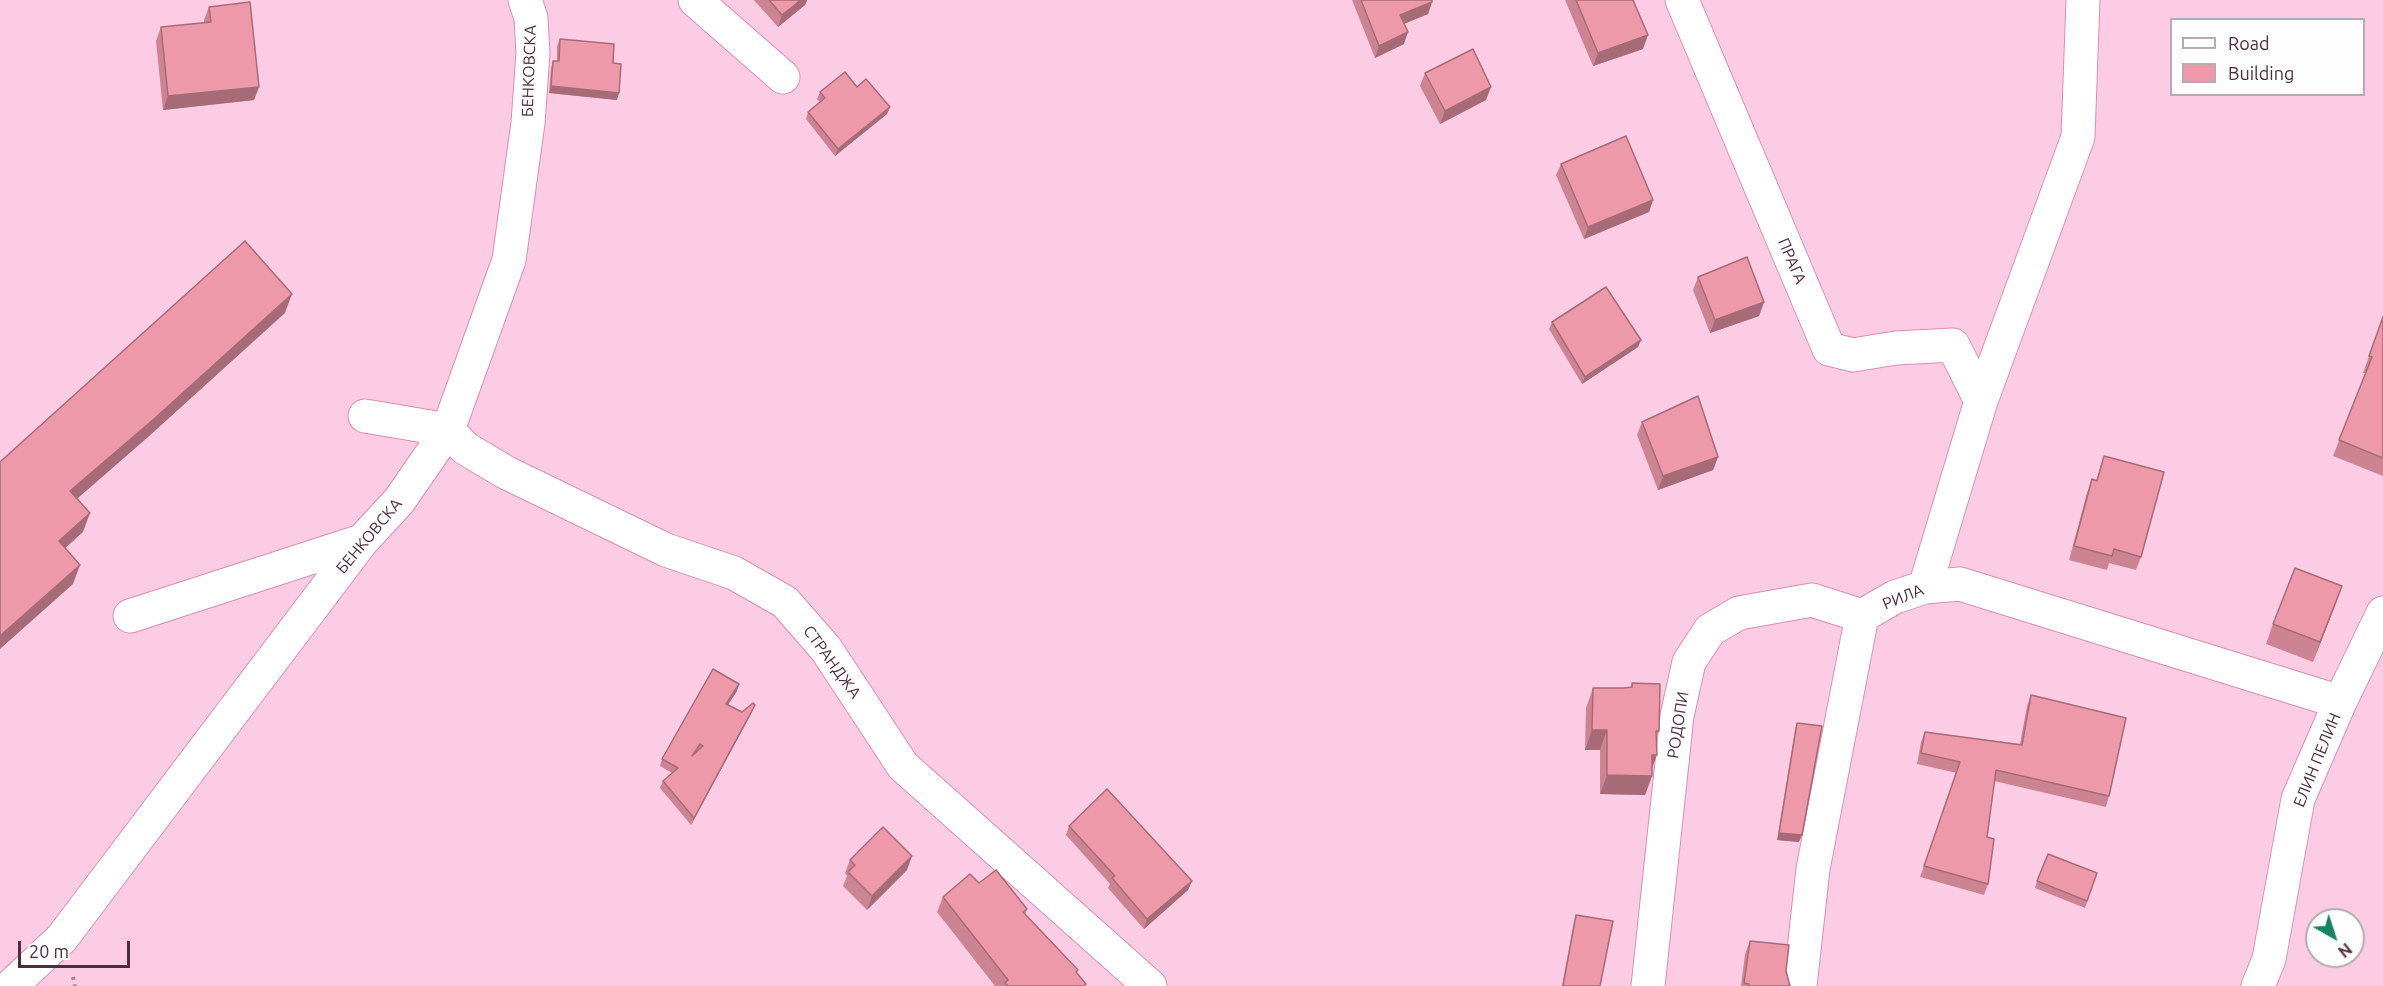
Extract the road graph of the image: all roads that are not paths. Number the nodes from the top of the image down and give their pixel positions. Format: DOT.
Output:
graph roads {
  1 [pos="525,0"];
  2 [pos="694,0"];
  3 [pos="1682,0"];
  4 [pos="2083,0"];
  5 [pos="783,77"];
  6 [pos="1981,400"];
  7 [pos="365,416"];
  8 [pos="448,430"];
  9 [pos="362,541"];
  10 [pos="1924,587"];
  11 [pos="2383,613"];
  12 [pos="130,616"];
  13 [pos="1862,616"];
  14 [pos="2340,702"];
  15 [pos="11,986"];
  16 [pos="1150,986"];
  17 [pos="1648,986"];
  18 [pos="1800,986"];
  19 [pos="2258,986"];
  1 -- 8 [label="street, БЕНКОВСКА"];
  2 -- 5 [label="street"];
  3 -- 6 [label="street, ПРАГА"];
  4 -- 6 [label="street"];
  6 -- 10 [label="street"];
  7 -- 8 [label="street"];
  8 -- 9 [label="street, БЕНКОВСКА"];
  8 -- 16 [label="street, СТРАНДЖА"];
  9 -- 12 [label="street"];
  9 -- 15 [label="street, БЕНКОВСКА"];
  10 -- 13 [label="street, РИЛА"];
  10 -- 14 [label="street, РИЛА"];
  11 -- 14 [label="street, ЕЛИН ПЕЛИН"];
  13 -- 17 [label="street, РОДОПИ"];
  13 -- 18 [label="street, РИЛА"];
  14 -- 19 [label="street, ЕЛИН ПЕЛИН"];
}
